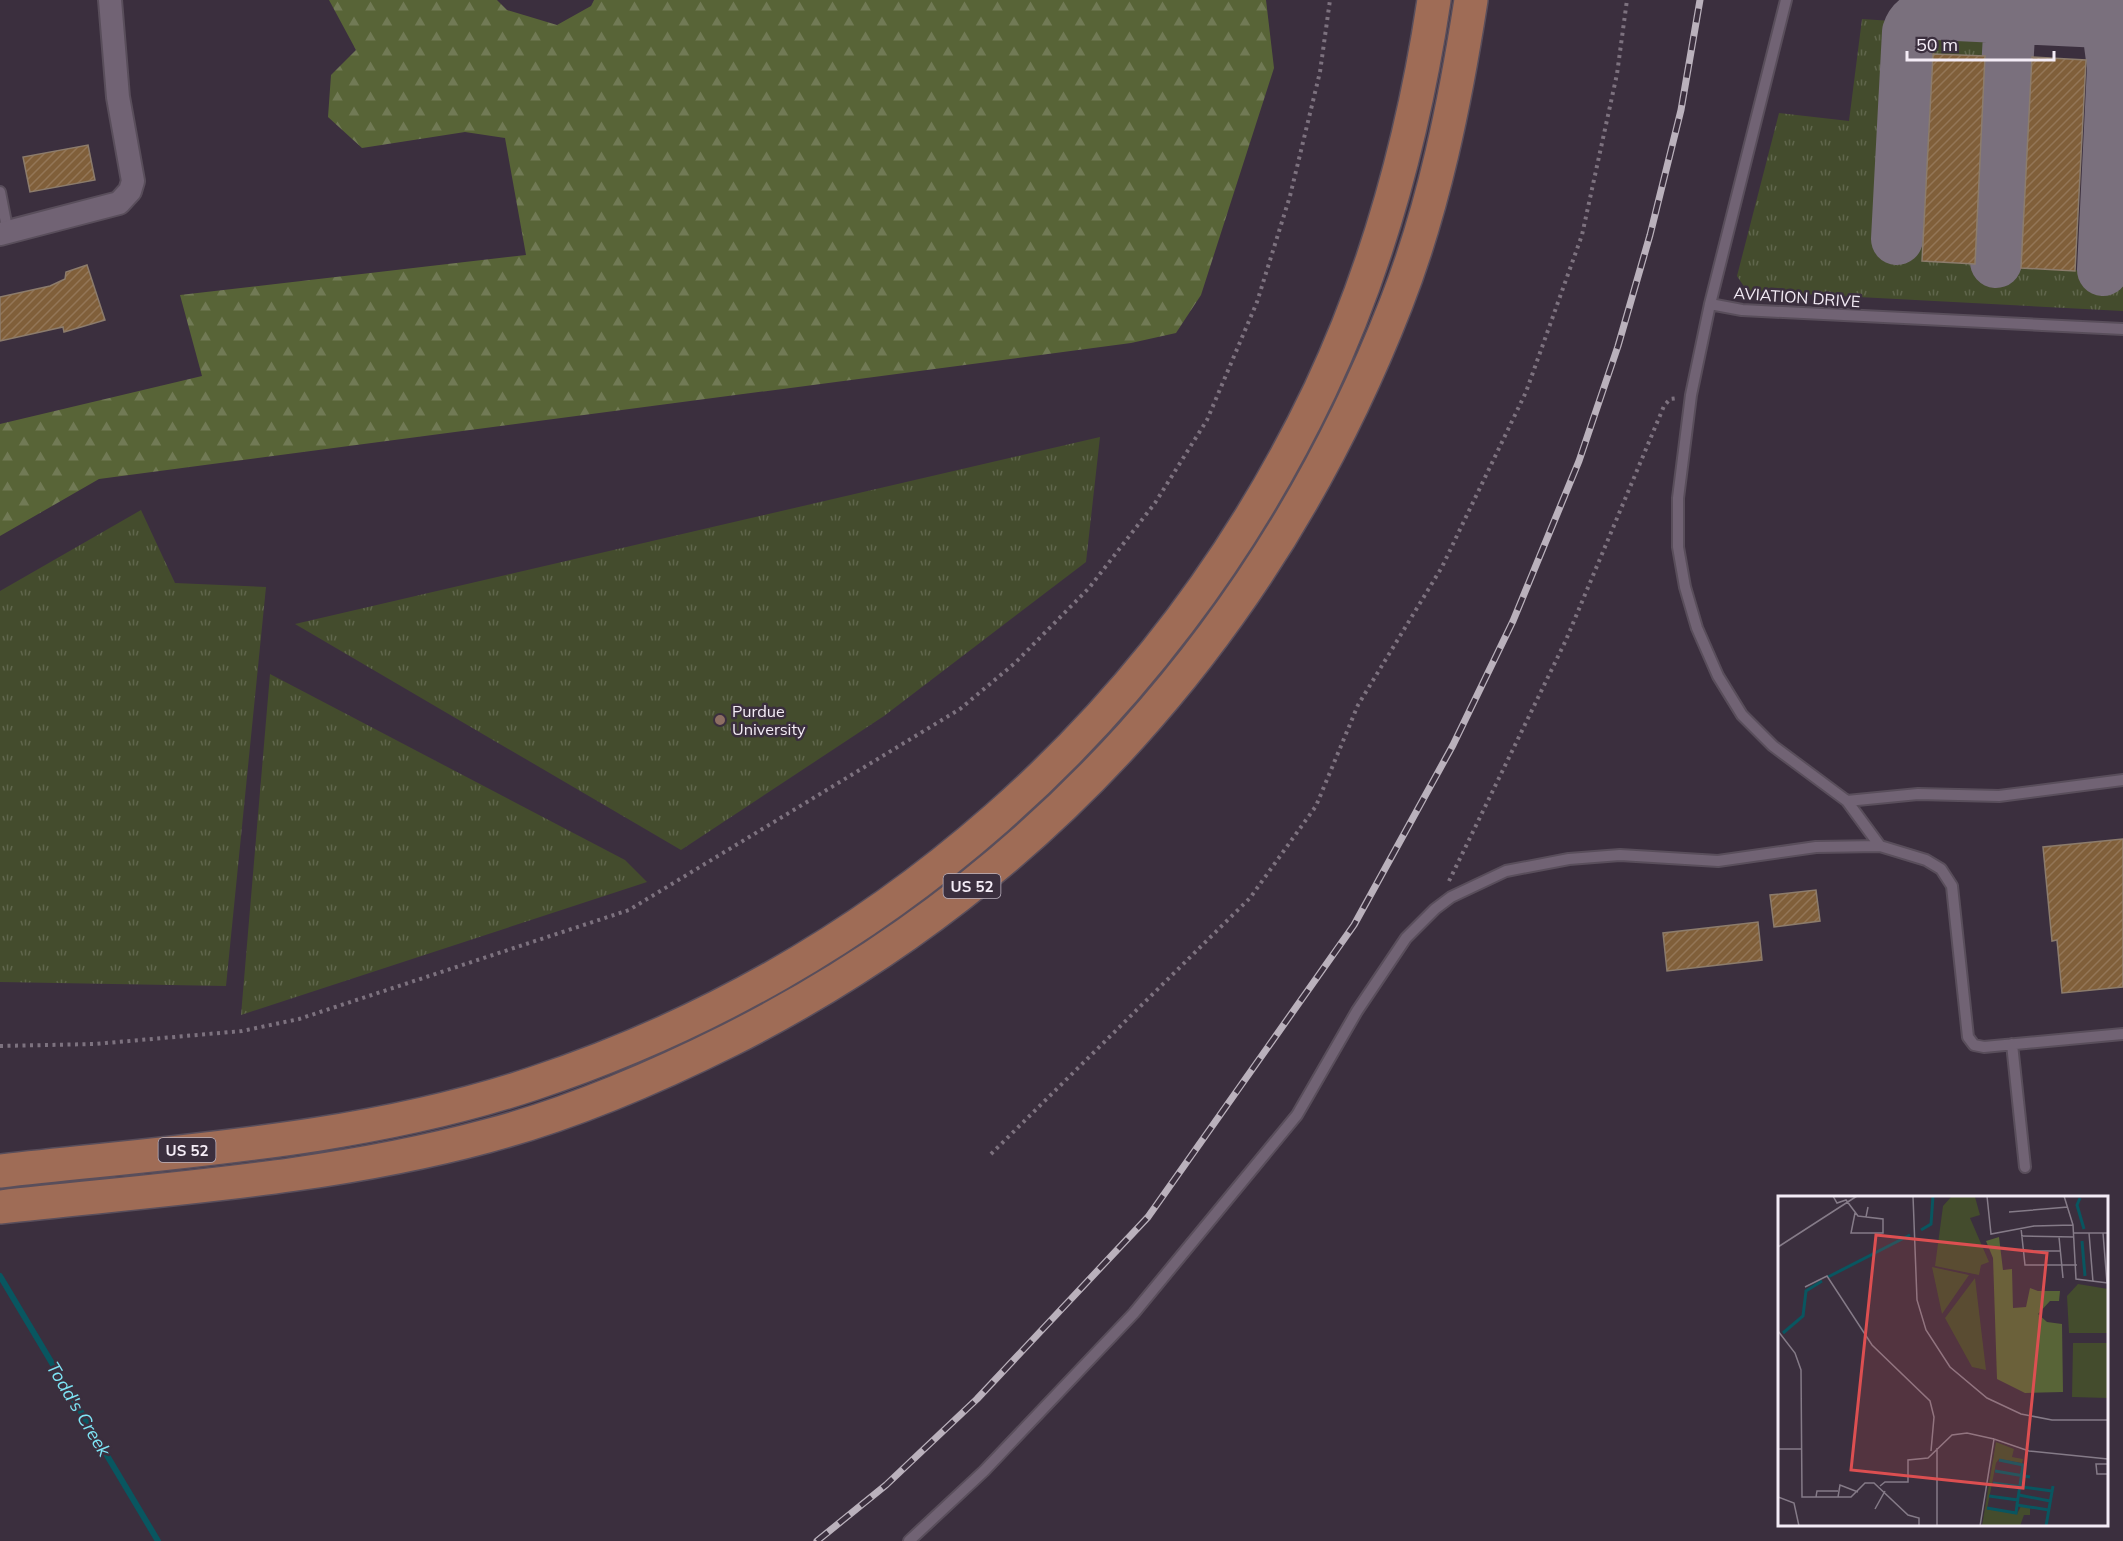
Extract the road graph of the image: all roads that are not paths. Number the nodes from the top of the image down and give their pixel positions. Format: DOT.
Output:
graph roads {
  1 [pos="110,0"];
  2 [pos="1434,0"];
  3 [pos="1471,0"];
  4 [pos="1786,0"];
  5 [pos="0,192"];
  6 [pos="4,234"];
  7 [pos="1710,304"];
  8 [pos="2123,329"];
  9 [pos="2123,780"];
  10 [pos="1846,801"];
  11 [pos="1880,846"];
  12 [pos="2123,1034"];
  13 [pos="2012,1044"];
  14 [pos="2025,1167"];
  15 [pos="0,1171"];
  16 [pos="0,1207"];
  17 [pos="909,1541"];
  1 -- 6 [label="street"];
  2 -- 15 [label="main road, US 52"];
  3 -- 16 [label="main road, US 52"];
  4 -- 7 [label="lane, AVIATION DRIVE"];
  5 -- 6 [label="lane"];
  7 -- 8 [label="lane, AVIATION DRIVE"];
  7 -- 10 [label="lane"];
  9 -- 10 [label="lane"];
  10 -- 11 [label="lane"];
  11 -- 13 [label="lane"];
  11 -- 17 [label="lane"];
  12 -- 13 [label="lane"];
  13 -- 14 [label="lane"];
}
